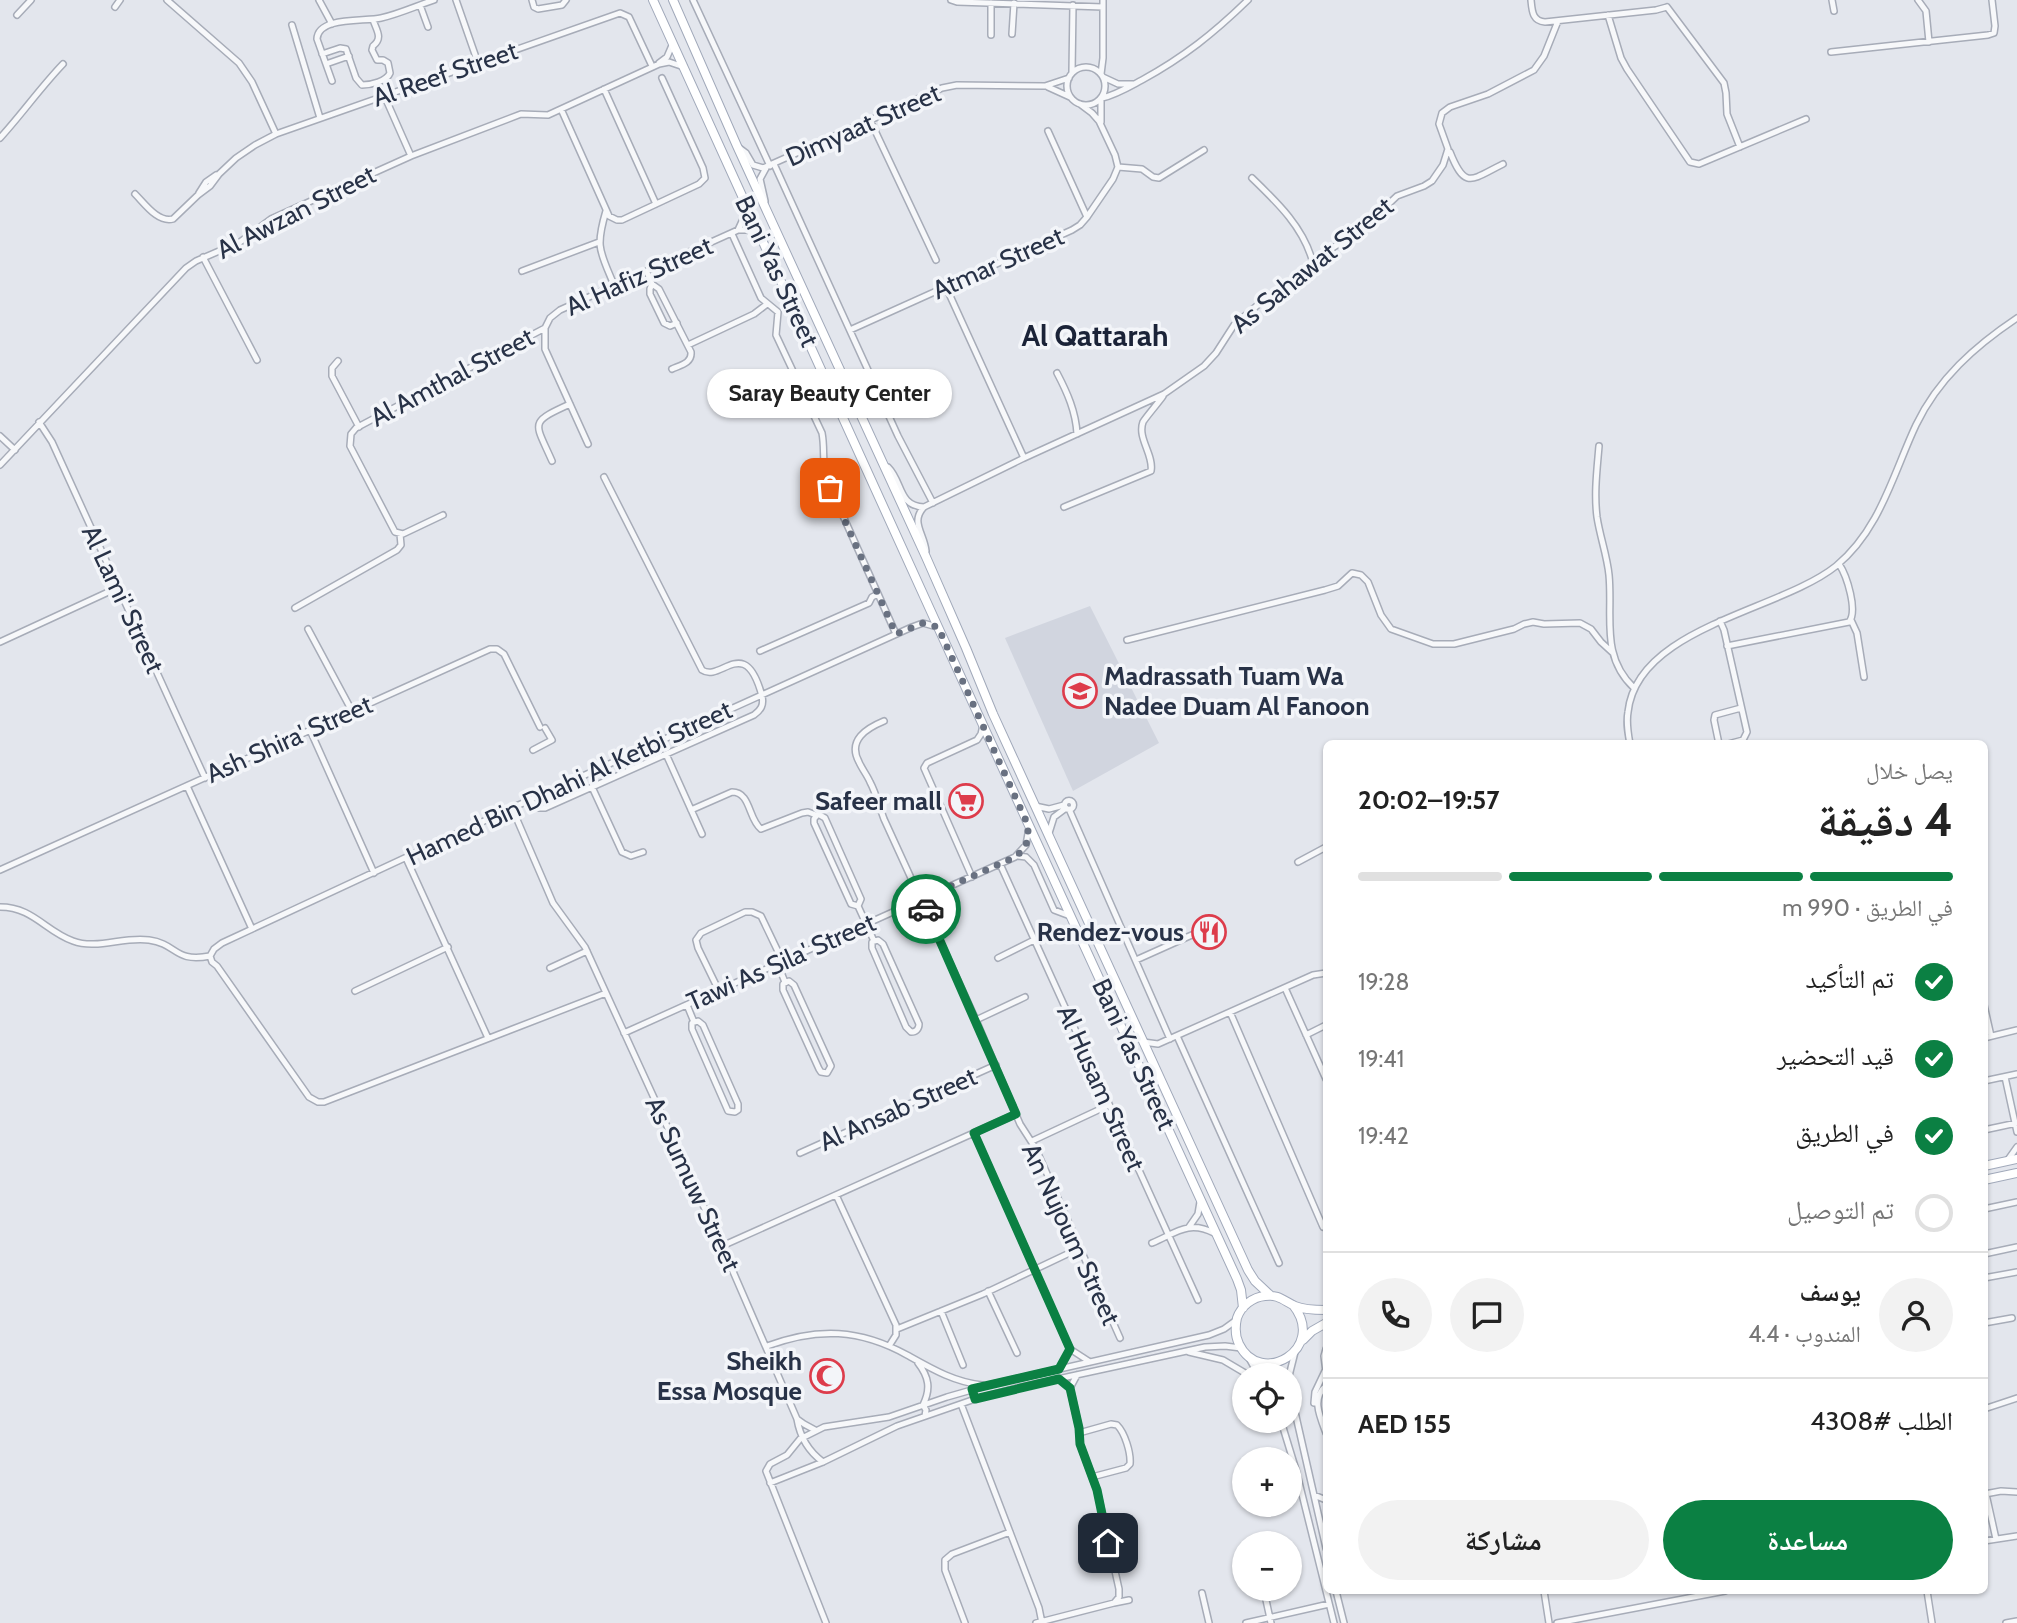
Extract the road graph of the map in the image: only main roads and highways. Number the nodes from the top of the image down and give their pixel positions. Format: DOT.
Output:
graph roads {
  1 [pos="653,0"];
  2 [pos="673,0"];
  3 [pos="916,575"];
  4 [pos="936,580"];
  5 [pos="1047,865"];
  6 [pos="1073,888"];
  7 [pos="2017,1159"];
  8 [pos="1988,1165"];
  9 [pos="2017,1173"];
  10 [pos="1988,1179"];
  11 [pos="1270,1295"];
  12 [pos="1293,1305"];
  13 [pos="1243,1308"];
  14 [pos="1323,1310"];
  15 [pos="1323,1325"];
  16 [pos="1301,1342"];
  1 -- 3 [label="main road, Bani Yas Street"];
  2 -- 4 [label="main road, Bani Yas Street"];
  3 -- 4 [label="main road"];
  3 -- 5 [label="main road, Bani Yas Street"];
  4 -- 6 [label="main road, Bani Yas Street"];
  5 -- 6 [label="main road"];
  5 -- 13 [label="main road, Bani Yas Street"];
  6 -- 11 [label="main road, Bani Yas Street"];
  7 -- 8 [label="main road"];
  9 -- 10 [label="main road"];
  11 -- 12 [label="main road"];
  11 -- 13 [label="main road"];
  12 -- 14 [label="main road"];
  12 -- 16 [label="main road"];
  13 -- 16 [label="main road"];
  15 -- 16 [label="main road"];
}
